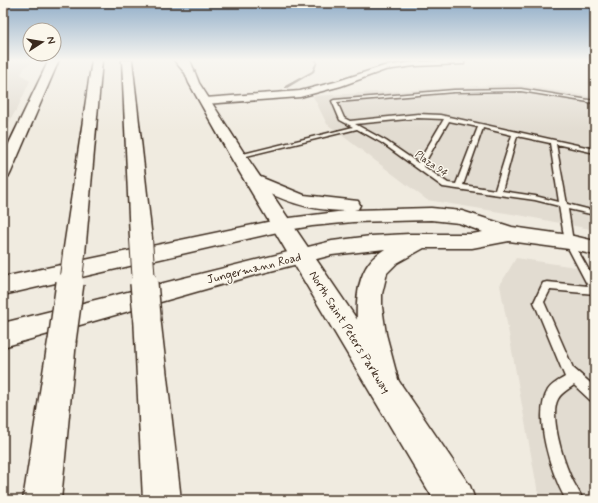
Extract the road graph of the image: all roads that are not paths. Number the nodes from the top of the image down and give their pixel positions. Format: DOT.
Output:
graph roads {
  1 [pos="44,83"];
  2 [pos="95,83"];
  3 [pos="129,83"];
  4 [pos="195,83"];
  5 [pos="340,83"];
  6 [pos="205,101"];
  7 [pos="595,102"];
  8 [pos="447,119"];
  9 [pos="348,123"];
  10 [pos="481,126"];
  11 [pos="356,128"];
  12 [pos="515,134"];
  13 [pos="553,142"];
  14 [pos="595,151"];
  15 [pos="238,156"];
  16 [pos="420,166"];
  17 [pos="3,172"];
  18 [pos="252,179"];
  19 [pos="459,187"];
  20 [pos="498,193"];
  21 [pos="564,205"];
  22 [pos="595,212"];
  23 [pos="395,214"];
  24 [pos="282,225"];
  25 [pos="509,234"];
  26 [pos="432,240"];
  27 [pos="569,242"];
  28 [pos="595,248"];
  29 [pos="302,256"];
  30 [pos="3,286"];
  31 [pos="595,290"];
  32 [pos="3,335"];
  33 [pos="575,377"];
  34 [pos="385,386"];
  35 [pos="595,395"];
  36 [pos="42,500"];
  37 [pos="162,500"];
  38 [pos="456,500"];
  39 [pos="575,500"];
  1 -- 17 [label="main road"];
  2 -- 36 [label="main road, bridge"];
  3 -- 37 [label="main road, bridge"];
  4 -- 6 [label="main road, North Saint Peters Parkway"];
  5 -- 6 [label="street"];
  6 -- 15 [label="main road, North Saint Peters Parkway"];
  7 -- 9 [label="lane, Plaza 94"];
  8 -- 9 [label="lane"];
  8 -- 10 [label="lane"];
  8 -- 16 [label="lane"];
  9 -- 11 [label="lane, Plaza 94"];
  10 -- 12 [label="lane"];
  10 -- 19 [label="lane"];
  11 -- 15 [label="lane"];
  11 -- 16 [label="lane, Plaza 94"];
  12 -- 13 [label="lane"];
  12 -- 20 [label="lane"];
  13 -- 14 [label="lane"];
  13 -- 21 [label="lane"];
  15 -- 18 [label="main road, North Saint Peters Parkway"];
  16 -- 19 [label="lane, Plaza 94"];
  18 -- 23 [label="main road"];
  18 -- 24 [label="main road, North Saint Peters Parkway"];
  19 -- 20 [label="lane, Plaza 94"];
  20 -- 21 [label="lane, Plaza 94"];
  21 -- 22 [label="lane, Plaza 94"];
  21 -- 27 [label="lane"];
  23 -- 24 [label="main road, Jungermann Road"];
  23 -- 25 [label="main road, Jungermann Road"];
  24 -- 29 [label="main road, North Saint Peters Parkway"];
  24 -- 30 [label="main road, Jungermann Road"];
  25 -- 26 [label="main road, Jungermann Road"];
  25 -- 27 [label="main road, Jungermann Road"];
  26 -- 29 [label="main road, Jungermann Road"];
  26 -- 34 [label="main road"];
  27 -- 28 [label="main road, Jungermann Road"];
  27 -- 31 [label="lane"];
  29 -- 32 [label="main road, Jungermann Road"];
  29 -- 34 [label="main road, North Saint Peters Parkway"];
  31 -- 33 [label="lane"];
  33 -- 35 [label="lane"];
  33 -- 39 [label="lane"];
  34 -- 38 [label="main road, North Saint Peters Parkway"];
}
